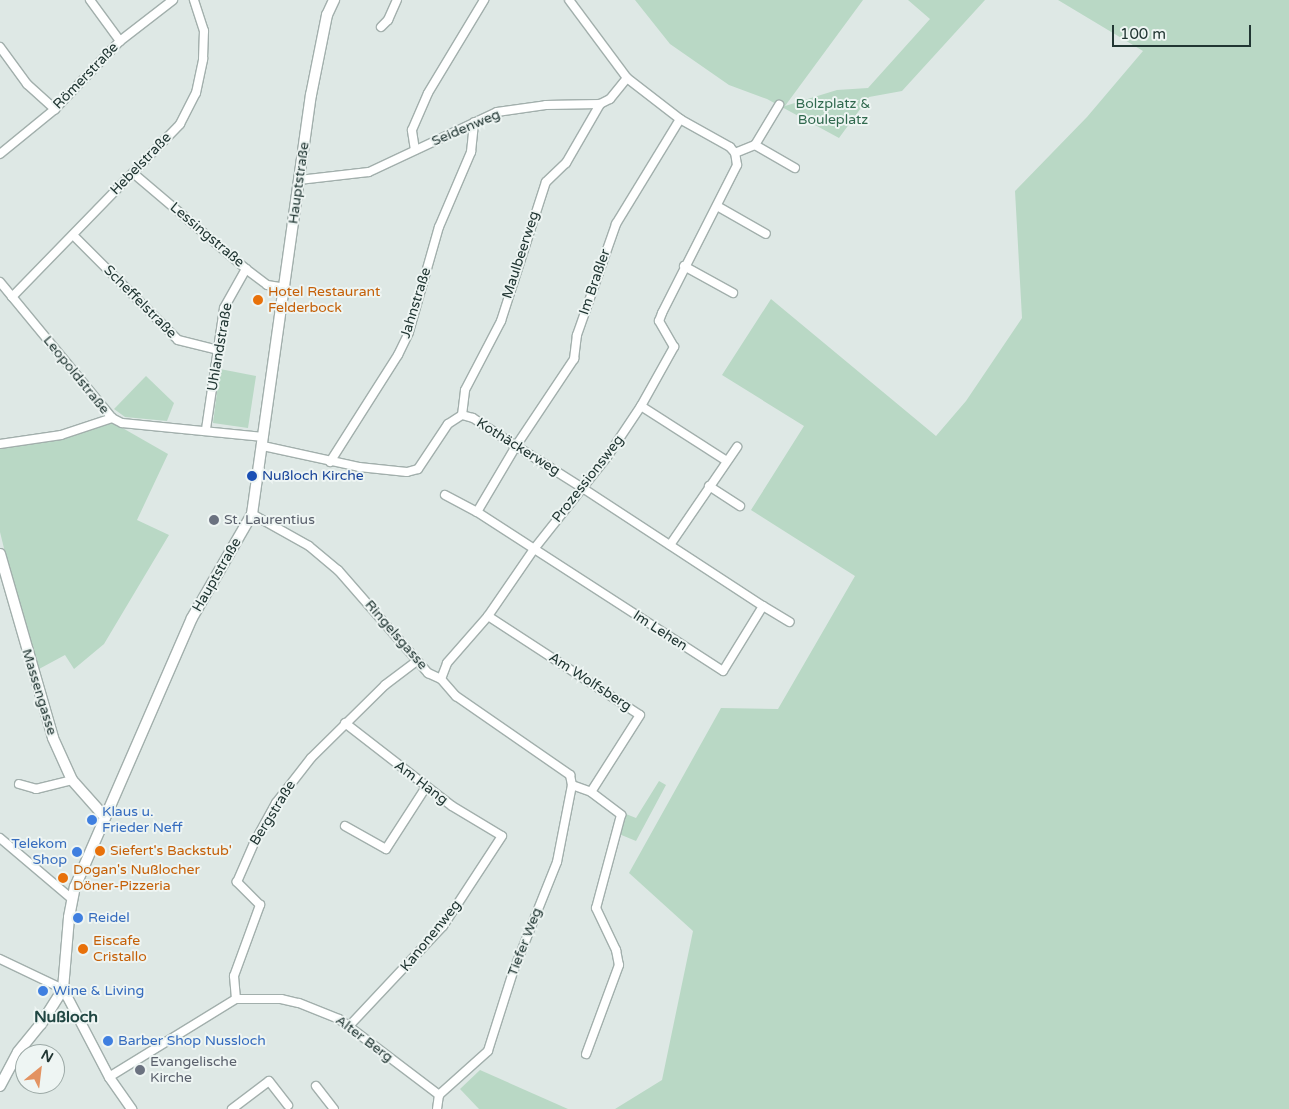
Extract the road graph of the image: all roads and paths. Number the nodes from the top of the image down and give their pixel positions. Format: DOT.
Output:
graph roads {
  1 [pos="90,0"];
  2 [pos="174,0"];
  3 [pos="194,0"];
  4 [pos="334,0"];
  5 [pos="397,0"];
  6 [pos="484,0"];
  7 [pos="569,0"];
  8 [pos="381,27"];
  9 [pos="120,41"];
  10 [pos="0,47"];
  11 [pos="627,78"];
  12 [pos="600,104"];
  13 [pos="779,105"];
  14 [pos="55,109"];
  15 [pos="680,119"];
  16 [pos="474,122"];
  17 [pos="755,145"];
  18 [pos="415,150"];
  19 [pos="735,153"];
  20 [pos="0,154"];
  21 [pos="795,168"];
  22 [pos="133,173"];
  23 [pos="299,180"];
  24 [pos="717,206"];
  25 [pos="766,234"];
  26 [pos="73,235"];
  27 [pos="684,266"];
  28 [pos="246,269"];
  29 [pos="0,282"];
  30 [pos="285,288"];
  31 [pos="733,293"];
  32 [pos="12,298"];
  33 [pos="218,350"];
  34 [pos="641,406"];
  35 [pos="462,416"];
  36 [pos="112,418"];
  37 [pos="206,429"];
  38 [pos="263,442"];
  39 [pos="0,444"];
  40 [pos="516,446"];
  41 [pos="737,447"];
  42 [pos="725,460"];
  43 [pos="330,462"];
  44 [pos="709,486"];
  45 [pos="582,487"];
  46 [pos="445,495"];
  47 [pos="740,506"];
  48 [pos="477,512"];
  49 [pos="252,514"];
  50 [pos="670,546"];
  51 [pos="534,549"];
  52 [pos="0,554"];
  53 [pos="763,606"];
  54 [pos="488,616"];
  55 [pos="790,622"];
  56 [pos="417,661"];
  57 [pos="441,679"];
  58 [pos="345,724"];
  59 [pos="72,780"];
  60 [pos="19,784"];
  61 [pos="572,786"];
  62 [pos="426,787"];
  63 [pos="592,792"];
  64 [pos="104,816"];
  65 [pos="345,826"];
  66 [pos="502,836"];
  67 [pos="0,838"];
  68 [pos="72,899"];
  69 [pos="0,959"];
  70 [pos="63,990"];
  71 [pos="236,999"];
  72 [pos="349,1026"];
  73 [pos="586,1054"];
  74 [pos="109,1077"];
  75 [pos="0,1086"];
  76 [pos="316,1086"];
  77 [pos="438,1095"];
  78 [pos="288,1105"];
  79 [pos="131,1109"];
  80 [pos="232,1109"];
  81 [pos="334,1109"];
  82 [pos="437,1109"];
  1 -- 9 [label="street"];
  2 -- 9 [label="street, Römerstraße"];
  3 -- 22 [label="street, Hebelstraße"];
  4 -- 23 [label="main road, Hauptstraße"];
  5 -- 8 [label="street"];
  6 -- 18 [label="street"];
  7 -- 11 [label="street"];
  9 -- 14 [label="street, Römerstraße"];
  10 -- 14 [label="street"];
  11 -- 12 [label="street"];
  11 -- 15 [label="street"];
  12 -- 16 [label="street, Seidenweg"];
  12 -- 35 [label="street, Maulbeerweg"];
  13 -- 17 [label="street"];
  14 -- 20 [label="street, Römerstraße"];
  15 -- 19 [label="street"];
  15 -- 40 [label="street, Im Braßler"];
  16 -- 18 [label="street, Seidenweg"];
  16 -- 43 [label="street, Jahnstraße"];
  17 -- 19 [label="street"];
  17 -- 21 [label="street"];
  18 -- 23 [label="street, Seidenweg"];
  19 -- 24 [label="street, Prozessionsweg"];
  22 -- 26 [label="street, Hebelstraße"];
  22 -- 28 [label="street, Lessingstraße"];
  23 -- 30 [label="main road, Hauptstraße"];
  24 -- 25 [label="street"];
  24 -- 27 [label="street, Prozessionsweg"];
  26 -- 32 [label="street, Hebelstraße"];
  26 -- 33 [label="street, Scheffelstraße"];
  27 -- 31 [label="street"];
  27 -- 34 [label="street, Prozessionsweg"];
  28 -- 30 [label="street, Lessingstraße"];
  28 -- 33 [label="street, Uhlandstraße"];
  29 -- 32 [label="street, Leopoldstraße"];
  30 -- 38 [label="main road, Hauptstraße"];
  32 -- 36 [label="street, Leopoldstraße"];
  33 -- 37 [label="street, Uhlandstraße"];
  34 -- 42 [label="street"];
  34 -- 45 [label="street, Prozessionsweg"];
  35 -- 40 [label="street, Kothäckerweg"];
  35 -- 43 [label="street, Kothäckerweg"];
  36 -- 37 [label="street, Leopoldstraße"];
  36 -- 39 [label="street"];
  37 -- 38 [label="street, Leopoldstraße"];
  38 -- 43 [label="street"];
  38 -- 49 [label="main road, Hauptstraße"];
  40 -- 45 [label="street, Kothäckerweg"];
  40 -- 48 [label="street, Im Braßler"];
  41 -- 42 [label="street"];
  42 -- 44 [label="street"];
  44 -- 47 [label="street"];
  44 -- 50 [label="street"];
  45 -- 50 [label="street"];
  45 -- 51 [label="street, Prozessionsweg"];
  46 -- 48 [label="street"];
  48 -- 51 [label="street"];
  49 -- 56 [label="street, Ringelsgasse"];
  49 -- 64 [label="main road, Hauptstraße"];
  50 -- 53 [label="street"];
  51 -- 53 [label="street, Im Lehen"];
  51 -- 54 [label="street, Prozessionsweg"];
  52 -- 59 [label="main road, Massengasse"];
  53 -- 55 [label="street"];
  54 -- 57 [label="street, Prozessionsweg"];
  54 -- 63 [label="street, Am Wolfsberg"];
  56 -- 57 [label="street, Ringelsgasse"];
  56 -- 58 [label="street, Bergstraße"];
  57 -- 61 [label="street, Ringelsgasse"];
  58 -- 62 [label="street, Am Hang"];
  58 -- 71 [label="street, Bergstraße"];
  59 -- 60 [label="street"];
  59 -- 64 [label="main road, Massengasse"];
  61 -- 63 [label="street"];
  61 -- 77 [label="street, Tiefer Weg"];
  62 -- 65 [label="street"];
  62 -- 66 [label="street, Am Hang"];
  63 -- 73 [label="street"];
  64 -- 68 [label="main road, Hauptstraße"];
  66 -- 72 [label="street, Kanonenweg"];
  67 -- 68 [label="street"];
  68 -- 70 [label="main road, Hauptstraße"];
  69 -- 70 [label="street"];
  70 -- 74 [label="street"];
  70 -- 75 [label="main road, Hauptstraße"];
  71 -- 72 [label="street, Alter Berg"];
  71 -- 74 [label="street"];
  72 -- 77 [label="street, Alter Berg"];
  74 -- 79 [label="street"];
  76 -- 81 [label="street"];
  77 -- 82 [label="street"];
  78 -- 80 [label="street"];
}
